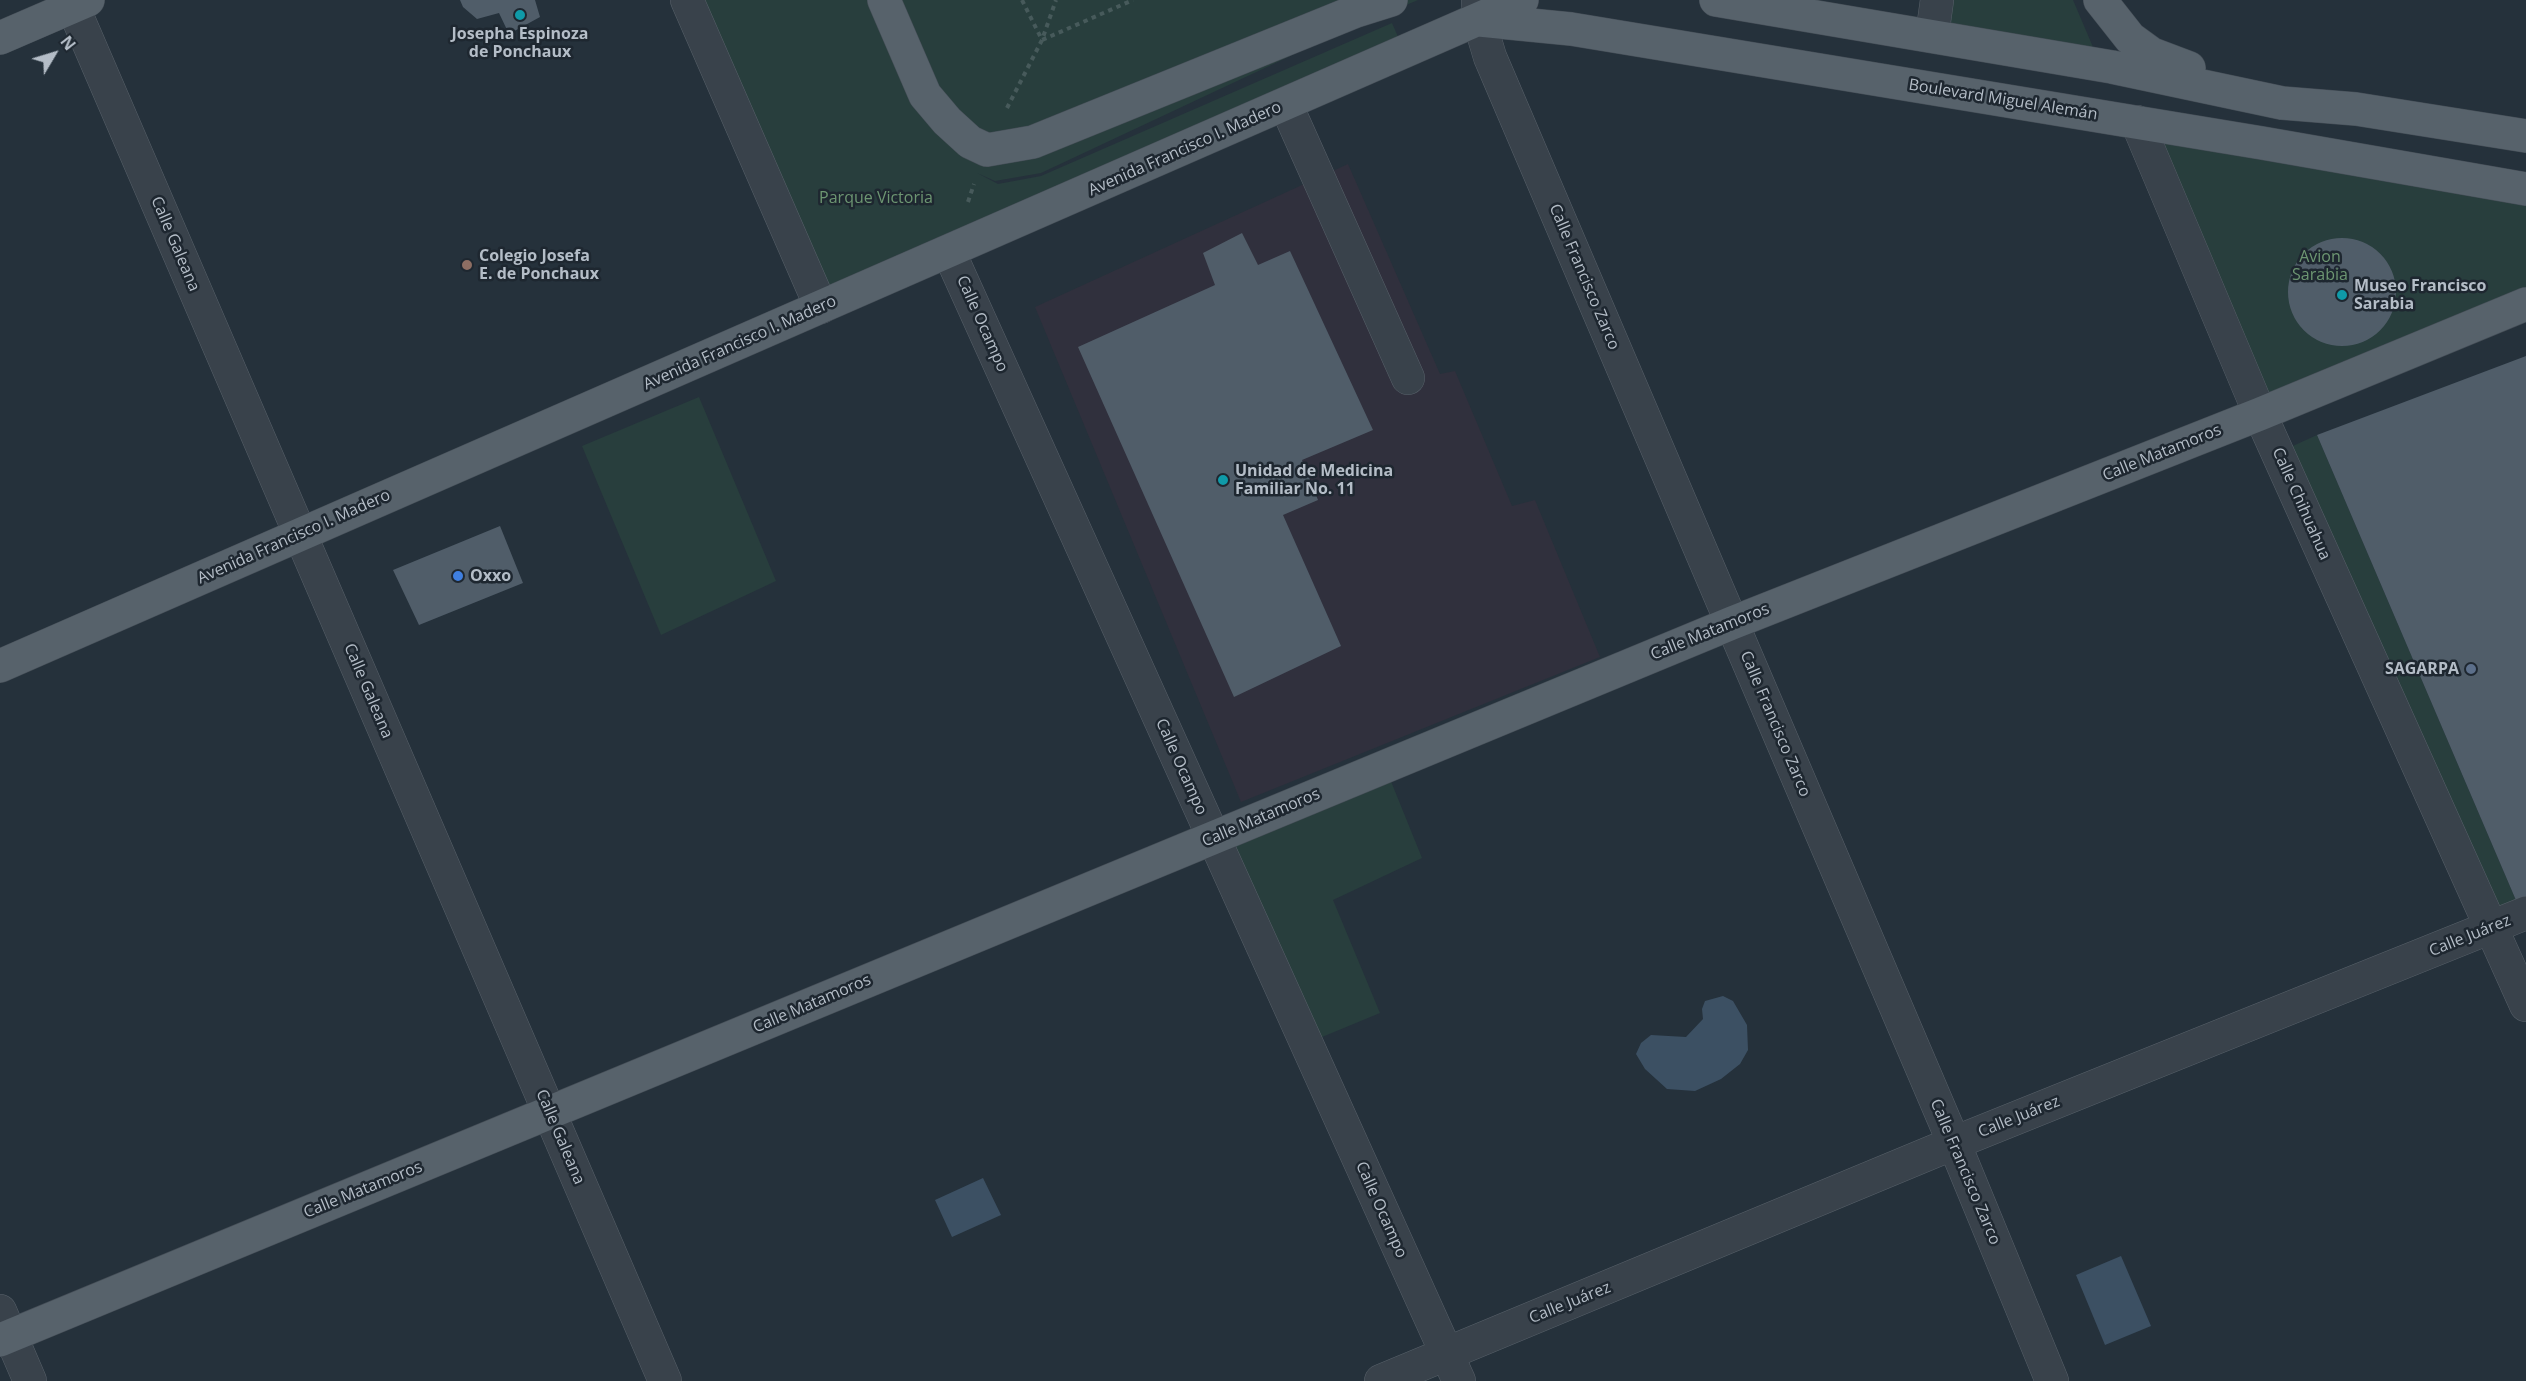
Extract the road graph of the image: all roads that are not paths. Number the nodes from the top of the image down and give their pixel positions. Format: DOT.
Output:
graph roads {
  1 [pos="687,0"];
  2 [pos="884,0"];
  3 [pos="1391,0"];
  4 [pos="1522,0"];
  5 [pos="1716,0"];
  6 [pos="1937,0"];
  7 [pos="2083,0"];
  8 [pos="2100,0"];
  9 [pos="77,2"];
  10 [pos="1478,10"];
  11 [pos="1932,36"];
  12 [pos="0,38"];
  13 [pos="2112,67"];
  14 [pos="2282,103"];
  15 [pos="1286,105"];
  16 [pos="2137,122"];
  17 [pos="2526,136"];
  18 [pos="2526,189"];
  19 [pos="949,252"];
  20 [pos="2526,304"];
  21 [pos="821,308"];
  22 [pos="1408,378"];
  23 [pos="2260,414"];
  24 [pos="300,535"];
  25 [pos="1732,623"];
  26 [pos="0,666"];
  27 [pos="1213,838"];
  28 [pos="2526,913"];
  29 [pos="2492,927"];
  30 [pos="2526,1005"];
  31 [pos="550,1113"];
  32 [pos="1954,1143"];
  33 [pos="4,1329"];
  34 [pos="1452,1367"];
  35 [pos="30,1381"];
  36 [pos="665,1381"];
  37 [pos="1381,1381"];
  38 [pos="2052,1381"];
  1 -- 21 [label="street"];
  2 -- 3 [label="main road"];
  4 -- 10 [label="main road, Avenida Francisco I. Madero"];
  5 -- 11 [label="main road"];
  6 -- 11 [label="street"];
  7 -- 13 [label="main road, Calle Chihuahua"];
  8 -- 14 [label="main road"];
  9 -- 12 [label="main road"];
  9 -- 24 [label="street, Calle Galeana"];
  10 -- 15 [label="main road, Avenida Francisco I. Madero"];
  10 -- 16 [label="main road, Boulevard Miguel Alemán"];
  10 -- 25 [label="street, Calle Francisco Zarco"];
  11 -- 13 [label="main road"];
  13 -- 14 [label="main road"];
  13 -- 16 [label="main road, Calle Chihuahua"];
  14 -- 17 [label="main road"];
  15 -- 19 [label="main road, Avenida Francisco I. Madero"];
  15 -- 22 [label="street"];
  16 -- 18 [label="main road, Boulevard Miguel Alemán"];
  16 -- 23 [label="street, Calle Chihuahua"];
  19 -- 21 [label="main road, Avenida Francisco I. Madero"];
  19 -- 27 [label="street, Calle Ocampo"];
  20 -- 23 [label="main road, Calle Matamoros"];
  21 -- 24 [label="main road, Avenida Francisco I. Madero"];
  23 -- 25 [label="main road, Calle Matamoros"];
  23 -- 29 [label="street, Calle Chihuahua"];
  24 -- 26 [label="main road, Avenida Francisco I. Madero"];
  24 -- 31 [label="street, Calle Galeana"];
  25 -- 27 [label="main road, Calle Matamoros"];
  25 -- 32 [label="street, Calle Francisco Zarco"];
  27 -- 31 [label="main road, Calle Matamoros"];
  27 -- 34 [label="street, Calle Ocampo"];
  28 -- 29 [label="street, Calle Juárez"];
  29 -- 30 [label="street, Calle Chihuahua"];
  29 -- 32 [label="street, Calle Juárez"];
  31 -- 33 [label="main road, Calle Matamoros"];
  31 -- 36 [label="street, Calle Galeana"];
  32 -- 34 [label="street, Calle Juárez"];
  32 -- 38 [label="street, Calle Francisco Zarco"];
  33 -- 35 [label="street"];
  34 -- 37 [label="street, Calle Juárez"];
}
